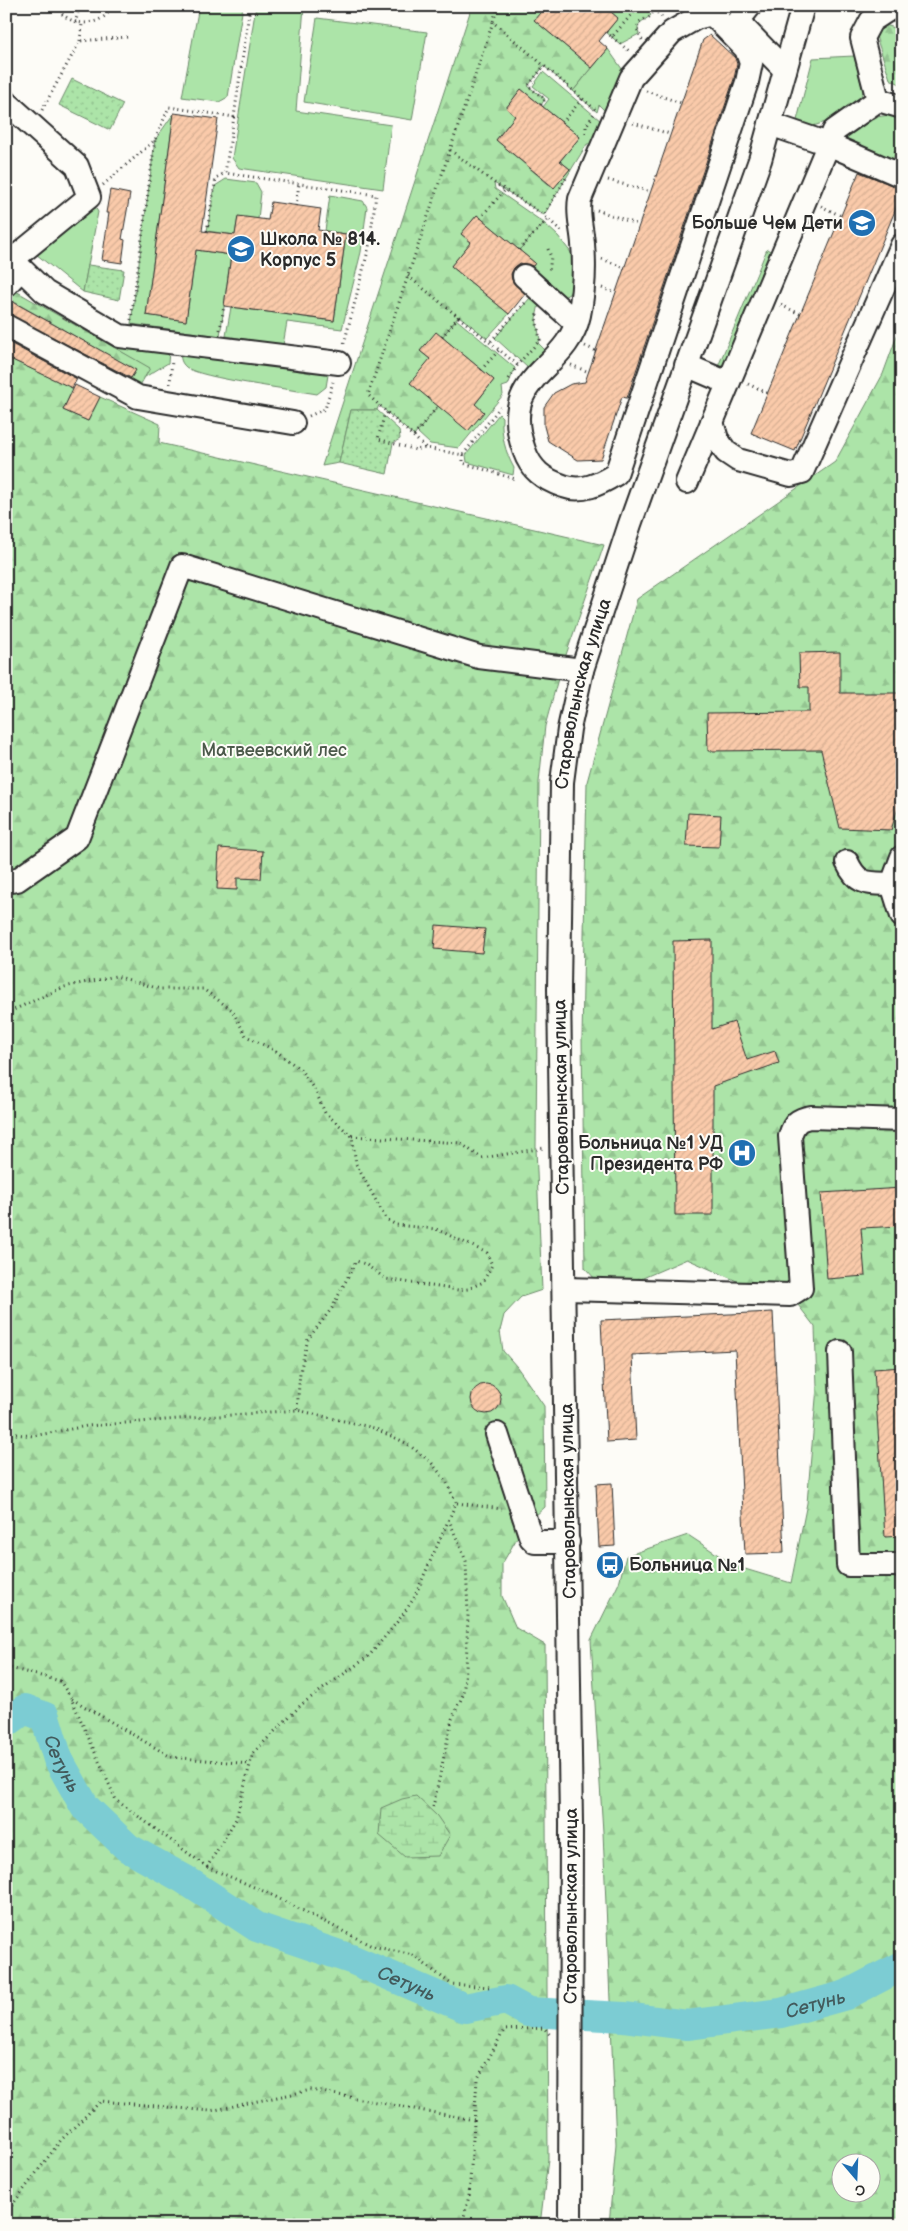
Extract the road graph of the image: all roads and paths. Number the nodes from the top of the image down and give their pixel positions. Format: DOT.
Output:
graph roads {
  1 [pos="56,6"];
  2 [pos="80,6"];
  3 [pos="107,6"];
  4 [pos="127,6"];
  5 [pos="250,6"];
  6 [pos="498,6"];
  7 [pos="640,6"];
  8 [pos="802,6"];
  9 [pos="894,6"];
  10 [pos="112,8"];
  11 [pos="655,10"];
  12 [pos="718,11"];
  13 [pos="493,22"];
  14 [pos="75,23"];
  15 [pos="82,24"];
  16 [pos="606,32"];
  17 [pos="128,37"];
  18 [pos="612,37"];
  19 [pos="80,41"];
  20 [pos="647,43"];
  21 [pos="632,54"];
  22 [pos="544,66"];
  23 [pos="785,70"];
  24 [pos="645,90"];
  25 [pos="582,98"];
  26 [pos="878,100"];
  27 [pos="6,102"];
  28 [pos="681,103"];
  29 [pos="541,105"];
  30 [pos="902,107"];
  31 [pos="234,117"];
  32 [pos="603,117"];
  33 [pos="623,120"];
  34 [pos="562,123"];
  35 [pos="30,124"];
  36 [pos="770,124"];
  37 [pos="670,134"];
  38 [pos="156,140"];
  39 [pos="902,141"];
  40 [pos="828,144"];
  41 [pos="450,150"];
  42 [pos="894,155"];
  43 [pos="225,173"];
  44 [pos="902,176"];
  45 [pos="602,178"];
  46 [pos="299,184"];
  47 [pos="505,190"];
  48 [pos="650,192"];
  49 [pos="89,197"];
  50 [pos="818,205"];
  51 [pos="296,206"];
  52 [pos="591,206"];
  53 [pos="544,215"];
  54 [pos="841,216"];
  55 [pos="480,218"];
  56 [pos="548,218"];
  57 [pos="639,225"];
  58 [pos="207,231"];
  59 [pos="902,245"];
  60 [pos="519,250"];
  61 [pos="594,256"];
  62 [pos="13,261"];
  63 [pos="624,268"];
  64 [pos="408,276"];
  65 [pos="524,276"];
  66 [pos="6,285"];
  67 [pos="530,298"];
  68 [pos="539,304"];
  69 [pos="778,304"];
  70 [pos="224,306"];
  71 [pos="800,314"];
  72 [pos="459,316"];
  73 [pos="576,323"];
  74 [pos="6,326"];
  75 [pos="129,338"];
  76 [pos="442,338"];
  77 [pos="491,342"];
  78 [pos="174,343"];
  79 [pos="218,348"];
  80 [pos="500,349"];
  81 [pos="339,363"];
  82 [pos="564,363"];
  83 [pos="518,364"];
  84 [pos="686,365"];
  85 [pos="522,368"];
  86 [pos="481,370"];
  87 [pos="589,372"];
  88 [pos="737,383"];
  89 [pos="767,393"];
  90 [pos="168,402"];
  91 [pos="504,403"];
  92 [pos="438,406"];
  93 [pos="388,413"];
  94 [pos="712,422"];
  95 [pos="292,423"];
  96 [pos="414,436"];
  97 [pos="426,448"];
  98 [pos="463,455"];
  99 [pos="517,474"];
  100 [pos="687,482"];
  101 [pos="582,670"];
  102 [pos="902,857"];
  103 [pos="847,862"];
  104 [pos="6,882"];
  105 [pos="892,884"];
  106 [pos="902,916"];
  107 [pos="6,1021"];
  108 [pos="902,1120"];
  109 [pos="352,1136"];
  110 [pos="549,1147"];
  111 [pos="565,1289"];
  112 [pos="840,1352"];
  113 [pos="298,1410"];
  114 [pos="6,1432"];
  115 [pos="497,1434"];
  116 [pos="456,1503"];
  117 [pos="520,1510"];
  118 [pos="449,1519"];
  119 [pos="568,1542"];
  120 [pos="902,1564"];
  121 [pos="6,1667"];
  122 [pos="71,1698"];
  123 [pos="250,1764"];
  124 [pos="433,1807"];
  125 [pos="207,1867"];
  126 [pos="490,1987"];
  127 [pos="571,2038"];
  128 [pos="474,2120"];
  129 [pos="10,2225"];
  130 [pos="462,2225"];
  131 [pos="570,2225"];
  1 -- 14 [label="path"];
  2 -- 14 [label="path"];
  3 -- 10 [label="path"];
  4 -- 10 [label="path"];
  5 -- 31 [label="path"];
  6 -- 13 [label="path"];
  7 -- 18 [label="path"];
  8 -- 23 [label="street, Староволынская улица"];
  9 -- 26 [label="street"];
  10 -- 15 [label="path"];
  11 -- 20 [label="path"];
  12 -- 23 [label="street"];
  12 -- 73 [label="street"];
  12 -- 73 [label="street"];
  13 -- 22 [label="path"];
  13 -- 41 [label="path"];
  14 -- 15 [label="path"];
  15 -- 19 [label="path"];
  16 -- 18 [label="path"];
  17 -- 19 [label="path"];
  18 -- 21 [label="path"];
  19 -- 35 [label="path"];
  22 -- 25 [label="path"];
  22 -- 29 [label="path"];
  23 -- 36 [label="street, Староволынская улица"];
  24 -- 28 [label="path"];
  25 -- 32 [label="path"];
  25 -- 34 [label="path"];
  26 -- 30 [label="street"];
  26 -- 40 [label="street"];
  27 -- 35 [label="street"];
  31 -- 38 [label="path"];
  31 -- 43 [label="path"];
  33 -- 37 [label="path"];
  35 -- 49 [label="street"];
  36 -- 40 [label="street"];
  36 -- 84 [label="street, Староволынская улица"];
  38 -- 49 [label="path"];
  38 -- 75 [label="path"];
  39 -- 42 [label="path"];
  40 -- 44 [label="street"];
  40 -- 88 [label="street"];
  41 -- 47 [label="path"];
  41 -- 64 [label="path"];
  43 -- 46 [label="path"];
  43 -- 58 [label="path"];
  45 -- 48 [label="path"];
  46 -- 51 [label="path"];
  46 -- 81 [label="path"];
  47 -- 53 [label="path"];
  47 -- 55 [label="path"];
  49 -- 62 [label="street"];
  50 -- 54 [label="path"];
  52 -- 57 [label="path"];
  56 -- 60 [label="path"];
  59 -- 94 [label="street"];
  61 -- 63 [label="path"];
  62 -- 66 [label="street"];
  62 -- 75 [label="street"];
  64 -- 72 [label="path"];
  64 -- 93 [label="path"];
  65 -- 73 [label="street"];
  67 -- 77 [label="path"];
  68 -- 83 [label="path"];
  69 -- 71 [label="path"];
  70 -- 79 [label="path"];
  72 -- 76 [label="path"];
  72 -- 77 [label="path"];
  74 -- 90 [label="street"];
  75 -- 78 [label="street"];
  77 -- 80 [label="path"];
  78 -- 79 [label="street"];
  78 -- 90 [label="path"];
  79 -- 81 [label="street"];
  80 -- 83 [label="path"];
  80 -- 86 [label="path"];
  81 -- 95 [label="path"];
  82 -- 87 [label="path"];
  83 -- 85 [label="path"];
  84 -- 88 [label="street"];
  84 -- 101 [label="street, Староволынская улица"];
  88 -- 89 [label="path"];
  88 -- 94 [label="street"];
  90 -- 95 [label="street"];
  91 -- 98 [label="path"];
  92 -- 96 [label="path"];
  93 -- 96 [label="path"];
  93 -- 97 [label="path"];
  94 -- 100 [label="street"];
  96 -- 97 [label="path"];
  97 -- 98 [label="path"];
  98 -- 99 [label="path"];
  101 -- 104 [label="street"];
  101 -- 111 [label="street, Староволынская улица"];
  102 -- 105 [label="street"];
  103 -- 105 [label="street"];
  105 -- 106 [label="street"];
  107 -- 109 [label="path"];
  108 -- 111 [label="street"];
  109 -- 110 [label="path"];
  109 -- 113 [label="path"];
  111 -- 119 [label="street, Староволынская улица"];
  112 -- 120 [label="street"];
  113 -- 114 [label="path"];
  113 -- 116 [label="path"];
  115 -- 117 [label="street"];
  116 -- 117 [label="path"];
  116 -- 118 [label="path"];
  117 -- 119 [label="street"];
  118 -- 123 [label="path"];
  118 -- 124 [label="path"];
  119 -- 127 [label="street, Староволынская улица"];
  121 -- 122 [label="path"];
  122 -- 123 [label="path"];
  122 -- 125 [label="path"];
  123 -- 125 [label="path"];
  125 -- 126 [label="path"];
  127 -- 128 [label="path"];
  127 -- 131 [label="street, Староволынская улица"];
  128 -- 129 [label="path"];
  128 -- 130 [label="path"];
}
